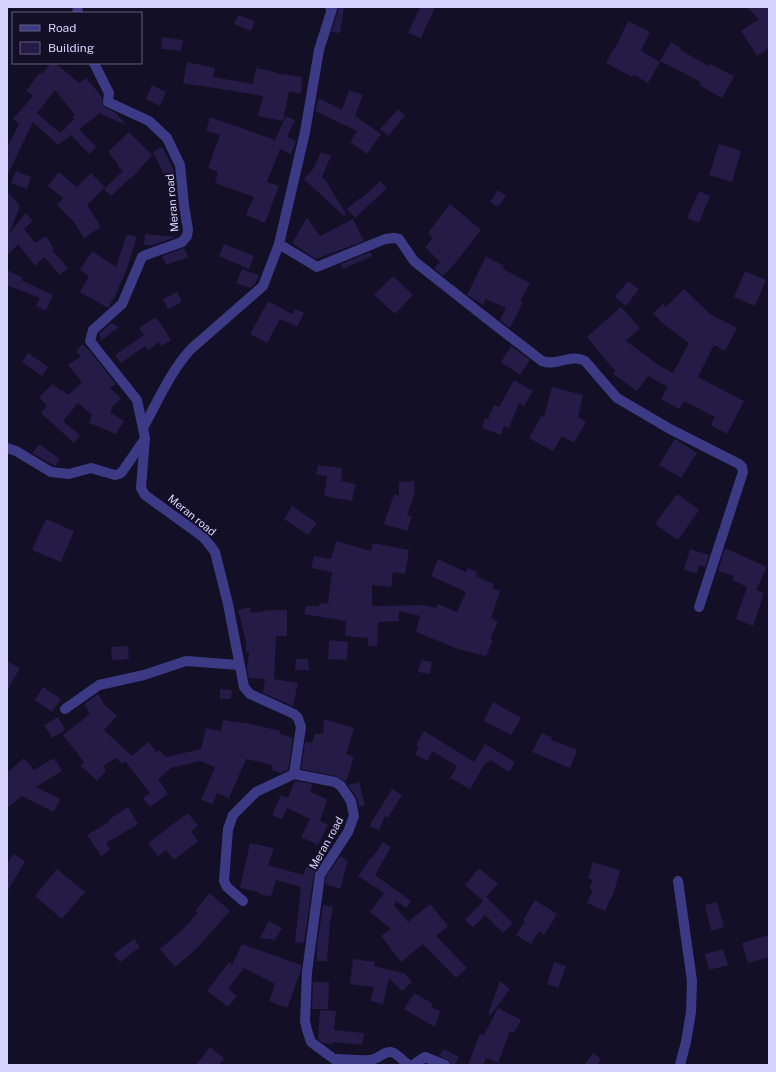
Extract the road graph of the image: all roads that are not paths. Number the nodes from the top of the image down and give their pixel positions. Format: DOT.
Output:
graph roads {
  1 [pos="330,7"];
  2 [pos="94,64"];
  3 [pos="279,244"];
  4 [pos="144,433"];
  5 [pos="7,448"];
  6 [pos="699,607"];
  7 [pos="239,665"];
  8 [pos="65,709"];
  9 [pos="294,774"];
  10 [pos="678,881"];
  11 [pos="243,900"];
  12 [pos="334,1062"];
  13 [pos="344,1065"];
  14 [pos="409,1065"];
  15 [pos="413,1065"];
  16 [pos="445,1065"];
  17 [pos="680,1065"];
  1 -- 3 [label="street"];
  2 -- 4 [label="street, Meran road"];
  3 -- 4 [label="street"];
  3 -- 6 [label="street"];
  4 -- 5 [label="street"];
  4 -- 7 [label="street, Meran road"];
  7 -- 8 [label="street"];
  7 -- 9 [label="street, Meran road"];
  9 -- 11 [label="street"];
  9 -- 12 [label="street, Meran road"];
  10 -- 17 [label="street"];
  12 -- 13 [label="street, Meran road"];
  12 -- 14 [label="street"];
  15 -- 16 [label="street"];
}
